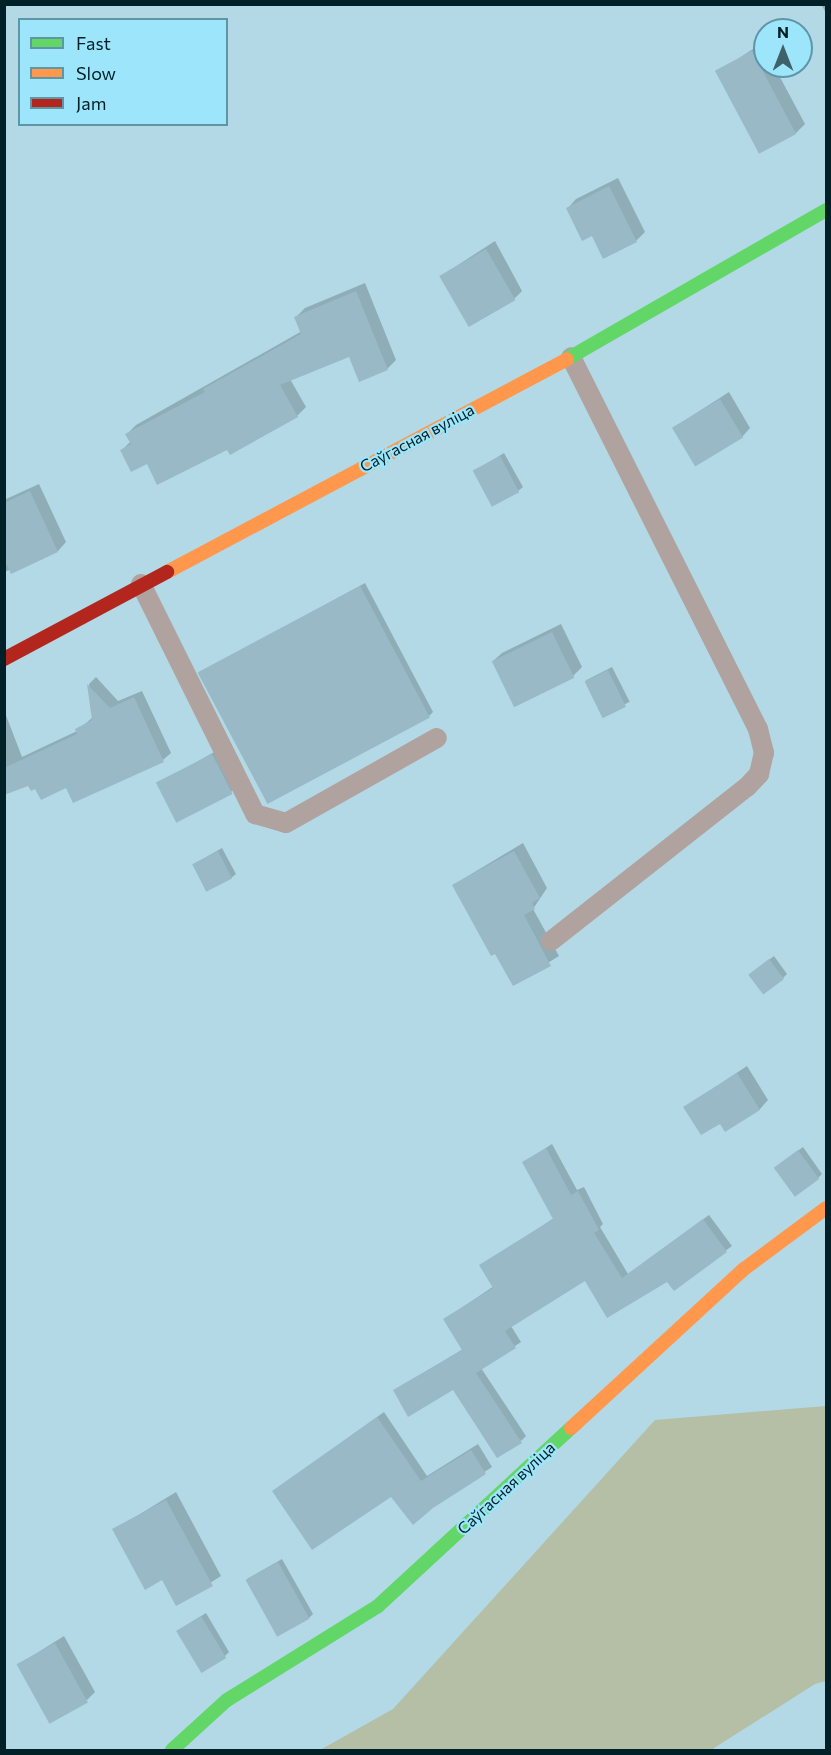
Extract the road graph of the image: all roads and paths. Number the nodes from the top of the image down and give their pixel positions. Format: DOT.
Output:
graph roads {
  1 [pos="826,210"];
  2 [pos="571,357"];
  3 [pos="141,584"];
  4 [pos="4,659"];
  5 [pos="437,738"];
  6 [pos="551,941"];
  7 [pos="826,1208"];
  8 [pos="172,1750"];
  1 -- 2 [label="street, Саўгасная вуліца"];
  2 -- 3 [label="street, Саўгасная вуліца"];
  2 -- 6 [label="lane"];
  3 -- 4 [label="street, Саўгасная вуліца"];
  3 -- 5 [label="lane"];
  7 -- 8 [label="street, Саўгасная вуліца"];
}
